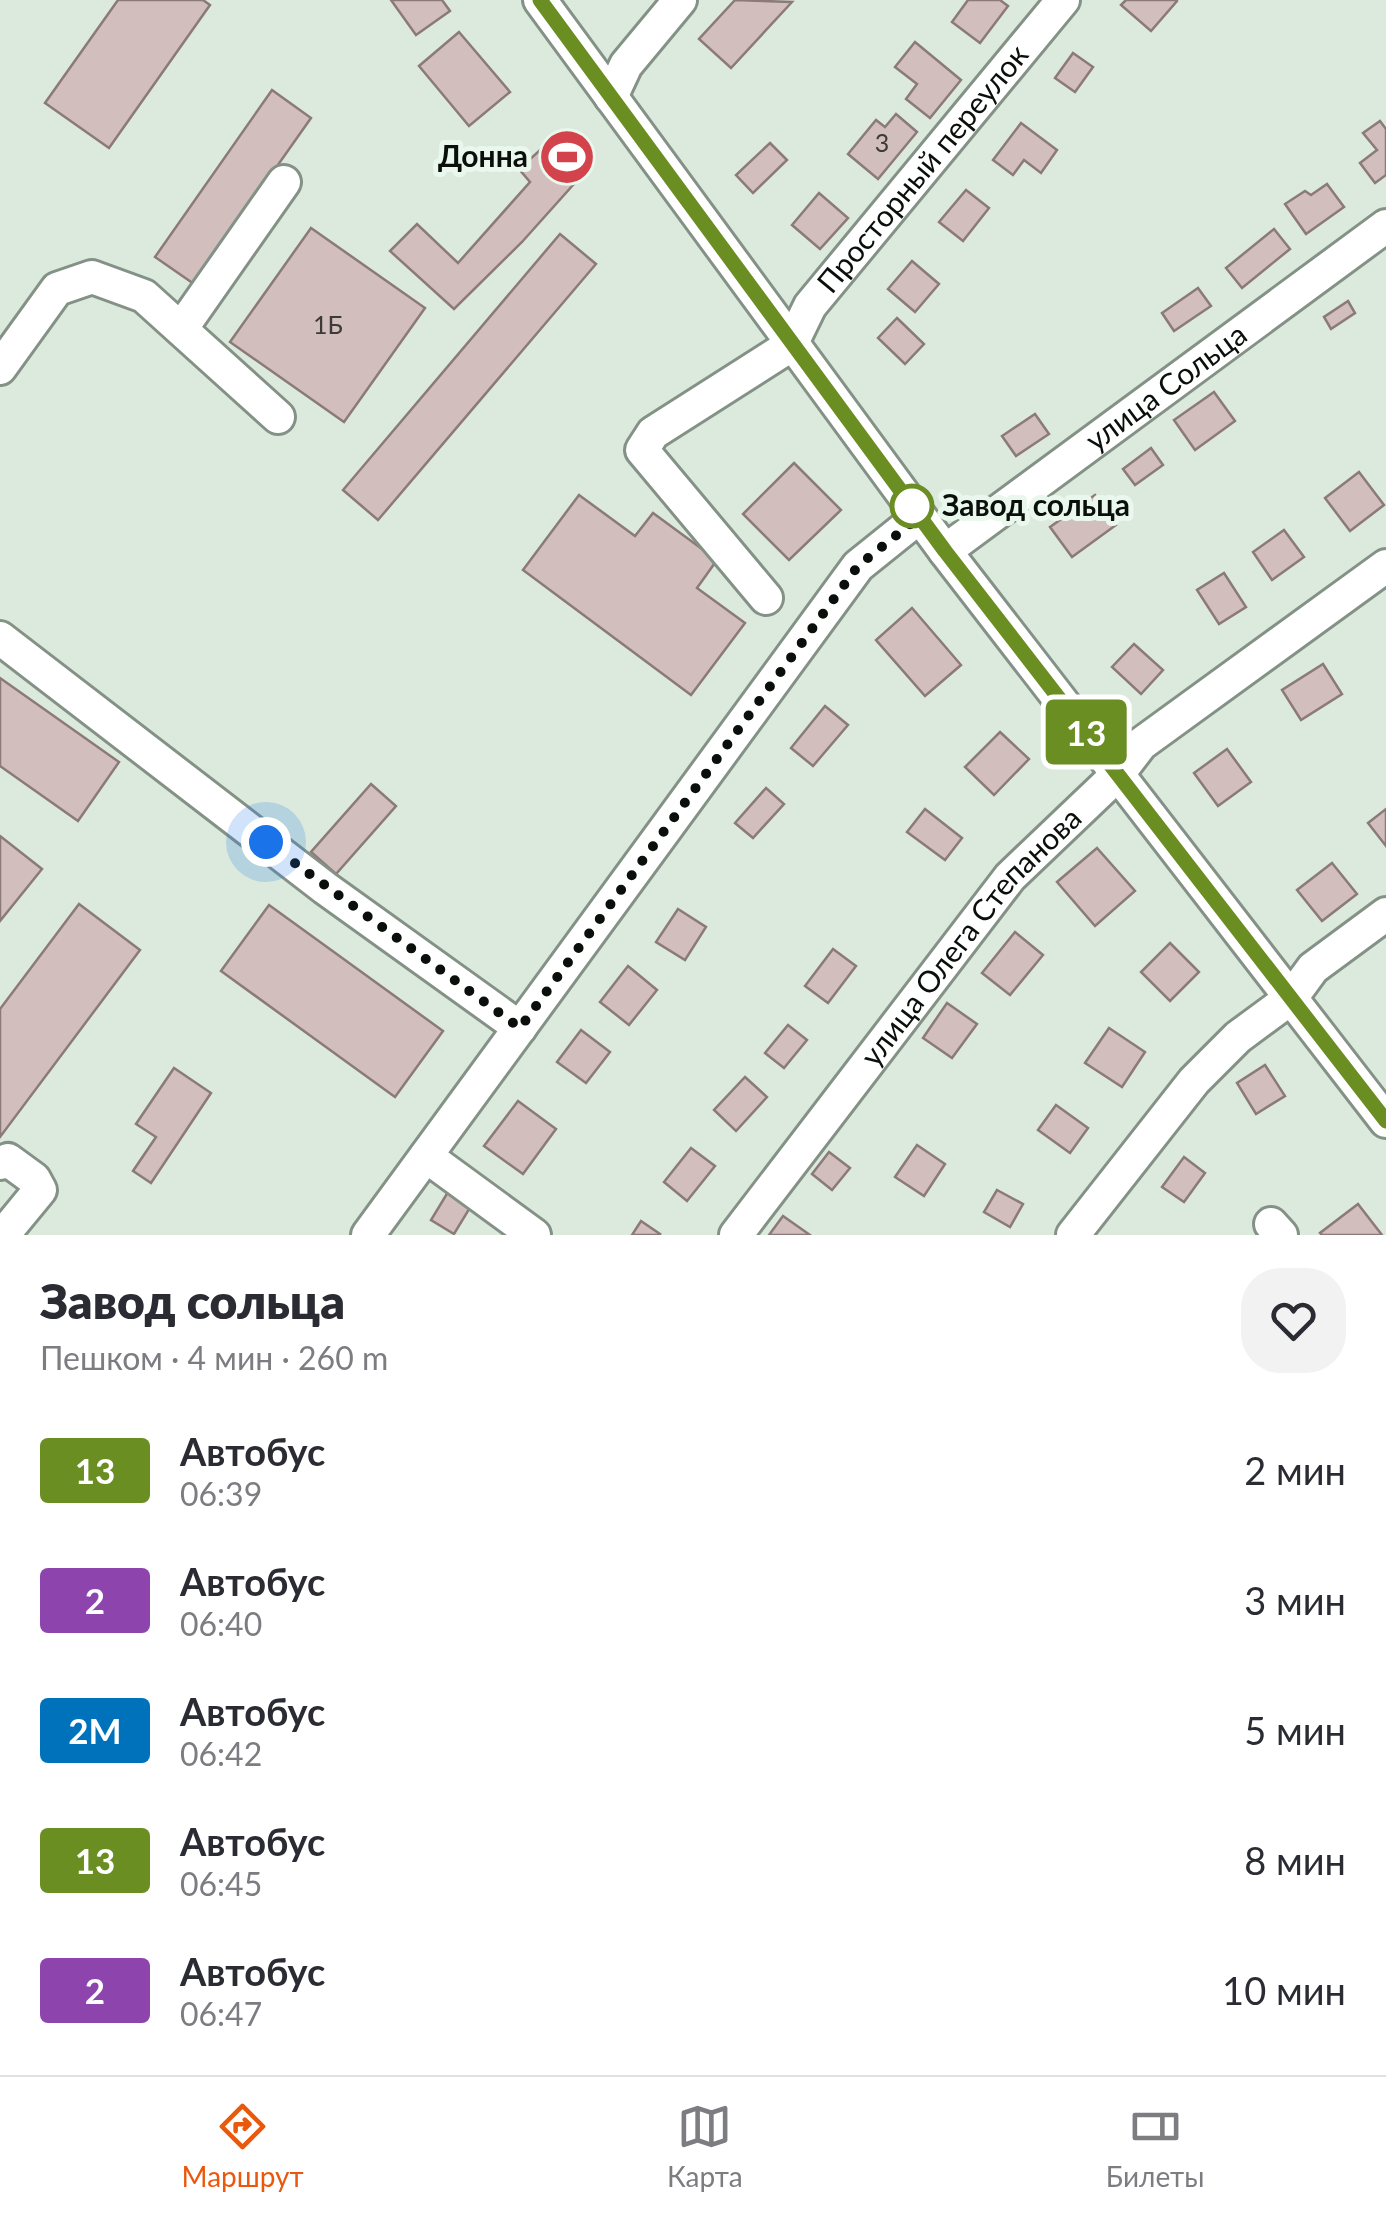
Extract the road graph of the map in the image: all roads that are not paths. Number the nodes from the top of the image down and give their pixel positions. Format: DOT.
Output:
graph roads {
  1 [pos="540,0"];
  2 [pos="680,0"];
  3 [pos="1063,0"];
  4 [pos="612,98"];
  5 [pos="284,182"];
  6 [pos="1386,226"];
  7 [pos="181,329"];
  8 [pos="791,345"];
  9 [pos="0,368"];
  10 [pos="278,416"];
  11 [pos="919,517"];
  12 [pos="945,551"];
  13 [pos="1386,566"];
  14 [pos="766,598"];
  15 [pos="0,638"];
  16 [pos="1118,774"];
  17 [pos="1386,914"];
  18 [pos="1291,998"];
  19 [pos="520,1028"];
  20 [pos="1386,1122"];
  21 [pos="426,1156"];
  22 [pos="0,1163"];
  23 [pos="3,1235"];
  24 [pos="368,1235"];
  25 [pos="534,1235"];
  26 [pos="736,1235"];
  27 [pos="1072,1235"];
  1 -- 4 [label="street"];
  2 -- 4 [label="street"];
  3 -- 8 [label="street, Просторный переулок"];
  4 -- 8 [label="street"];
  5 -- 7 [label="street"];
  6 -- 12 [label="street, улица Сольца"];
  7 -- 9 [label="street"];
  7 -- 10 [label="street"];
  8 -- 11 [label="street"];
  8 -- 14 [label="street"];
  11 -- 12 [label="street"];
  11 -- 19 [label="street"];
  12 -- 16 [label="street"];
  13 -- 16 [label="street, улица Олега Степанова"];
  15 -- 19 [label="street"];
  16 -- 18 [label="street"];
  16 -- 26 [label="street, улица Олега Степанова"];
  17 -- 18 [label="street"];
  18 -- 20 [label="street"];
  18 -- 27 [label="street"];
  19 -- 21 [label="street"];
  21 -- 24 [label="street"];
  21 -- 25 [label="street"];
  22 -- 23 [label="street"];
}
